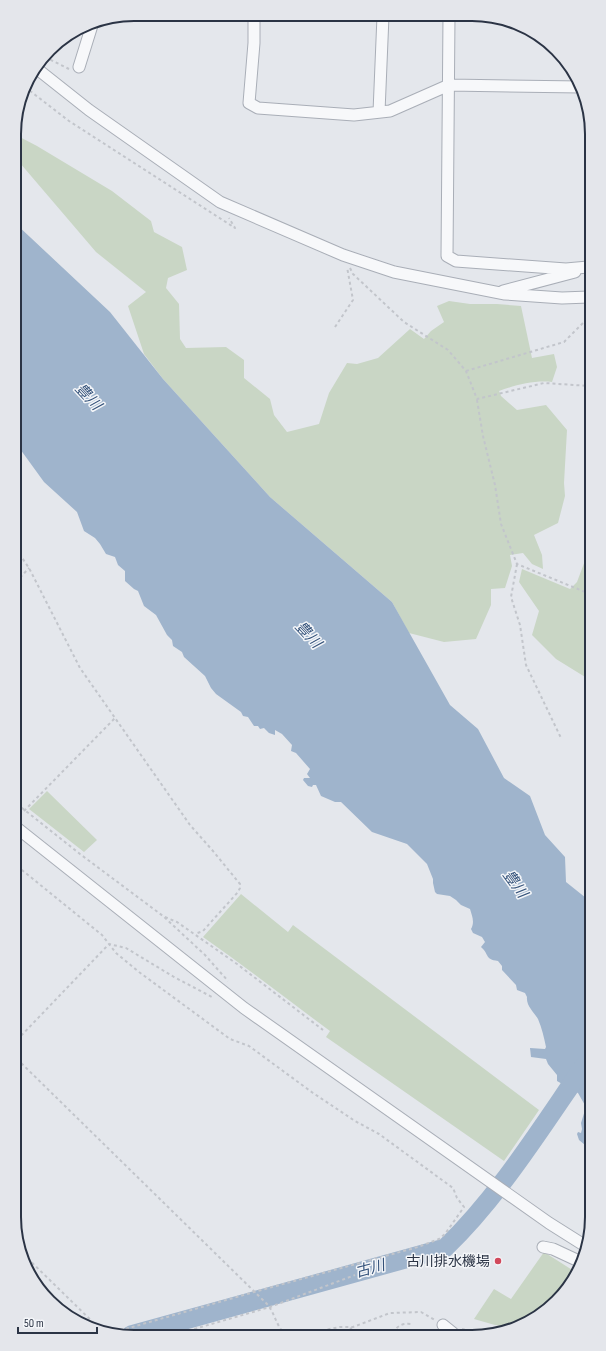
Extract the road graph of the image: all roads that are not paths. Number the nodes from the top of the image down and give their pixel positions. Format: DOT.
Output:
graph roads {
  1 [pos="254,21"];
  2 [pos="383,21"];
  3 [pos="449,21"];
  4 [pos="90,30"];
  5 [pos="79,67"];
  6 [pos="40,71"];
  7 [pos="449,86"];
  8 [pos="574,86"];
  9 [pos="379,112"];
  10 [pos="585,267"];
  11 [pos="585,268"];
  12 [pos="499,292"];
  13 [pos="585,297"];
  14 [pos="21,831"];
  15 [pos="582,1244"];
  16 [pos="543,1246"];
  17 [pos="576,1260"];
  18 [pos="443,1325"];
  19 [pos="449,1330"];
  1 -- 9 [label="street"];
  2 -- 9 [label="street"];
  3 -- 7 [label="street"];
  4 -- 5 [label="street"];
  6 -- 12 [label="street"];
  7 -- 8 [label="street"];
  7 -- 9 [label="street"];
  7 -- 10 [label="street"];
  11 -- 12 [label="street"];
  12 -- 13 [label="street"];
  14 -- 15 [label="street"];
  16 -- 17 [label="street"];
  18 -- 19 [label="street"];
}
